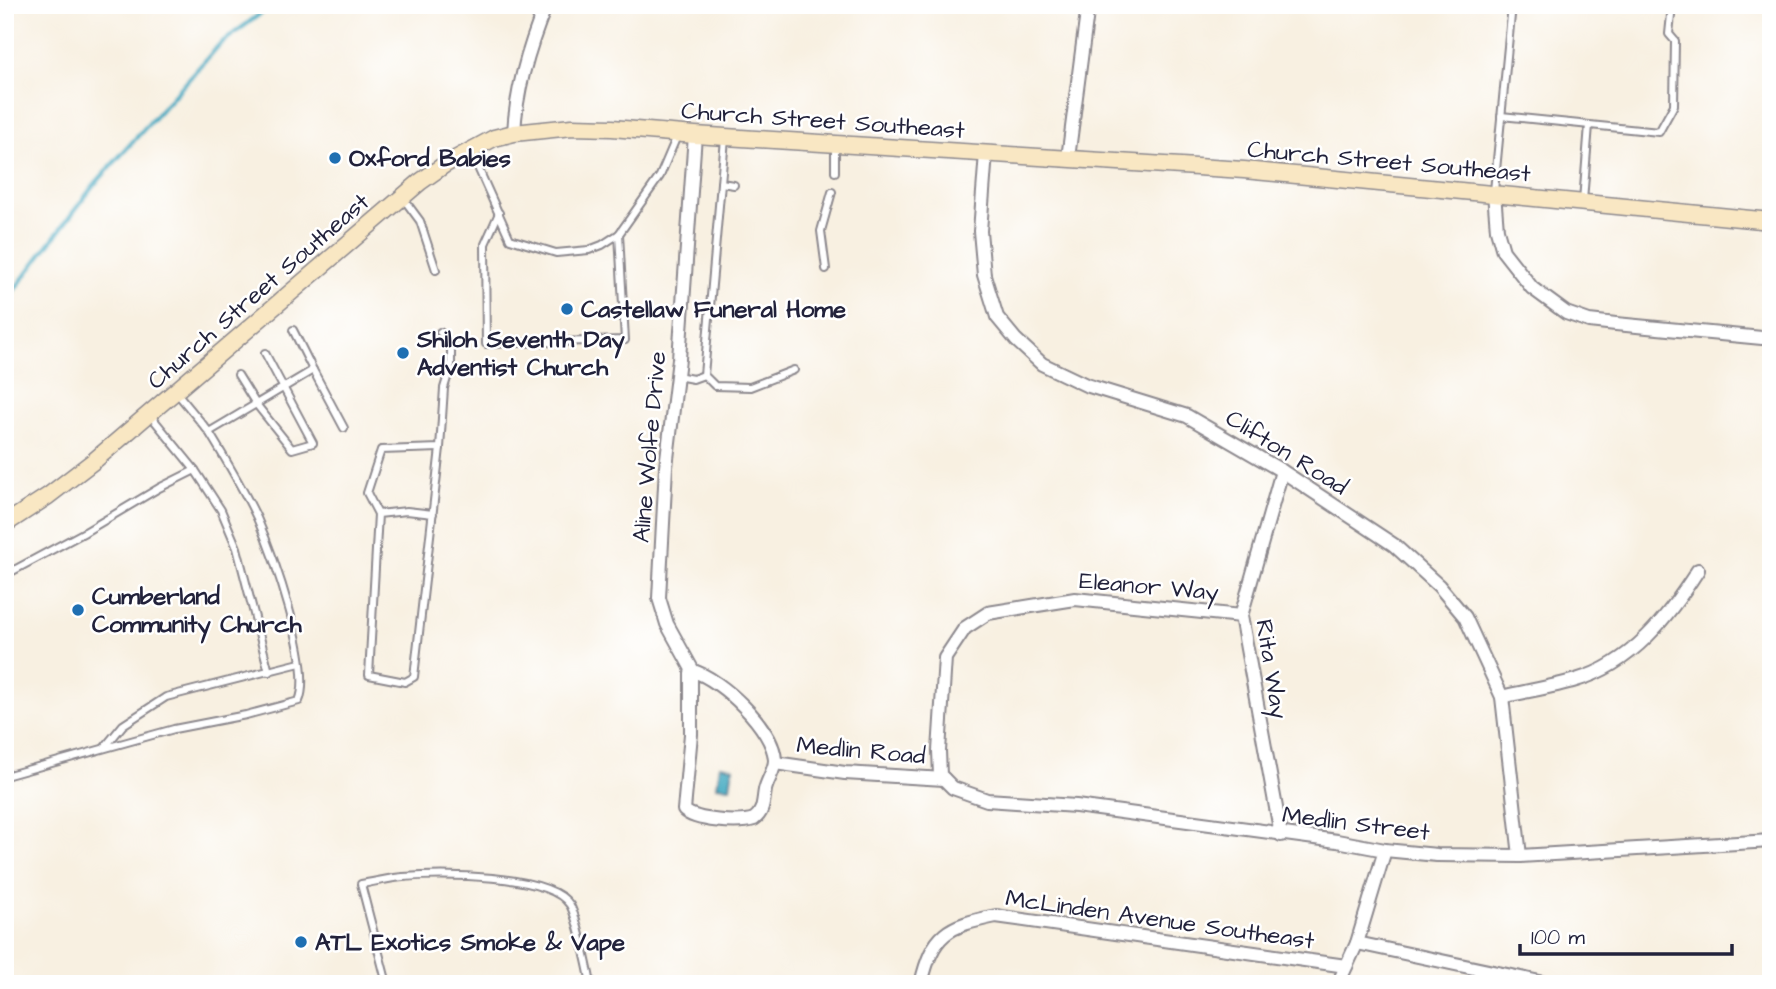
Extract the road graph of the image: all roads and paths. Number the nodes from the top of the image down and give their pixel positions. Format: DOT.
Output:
graph roads {
  1 [pos="546,5"];
  2 [pos="1088,5"];
  3 [pos="1513,5"];
  4 [pos="1672,5"];
  5 [pos="1501,116"];
  6 [pos="1589,125"];
  7 [pos="514,133"];
  8 [pos="678,134"];
  9 [pos="695,135"];
  10 [pos="725,137"];
  11 [pos="835,144"];
  12 [pos="470,150"];
  13 [pos="986,153"];
  14 [pos="1068,158"];
  15 [pos="835,172"];
  16 [pos="721,183"];
  17 [pos="734,185"];
  18 [pos="832,191"];
  19 [pos="1494,193"];
  20 [pos="402,197"];
  21 [pos="1582,202"];
  22 [pos="499,213"];
  23 [pos="1771,221"];
  24 [pos="619,234"];
  25 [pos="826,269"];
  26 [pos="436,270"];
  27 [pos="293,330"];
  28 [pos="440,332"];
  29 [pos="1762,338"];
  30 [pos="265,353"];
  31 [pos="313,370"];
  32 [pos="794,370"];
  33 [pos="704,374"];
  34 [pos="238,375"];
  35 [pos="677,376"];
  36 [pos="285,387"];
  37 [pos="176,391"];
  38 [pos="256,404"];
  39 [pos="149,414"];
  40 [pos="344,428"];
  41 [pos="209,432"];
  42 [pos="440,447"];
  43 [pos="195,470"];
  44 [pos="1282,471"];
  45 [pos="377,514"];
  46 [pos="433,514"];
  47 [pos="5,524"];
  48 [pos="1698,570"];
  49 [pos="5,575"];
  50 [pos="1241,615"];
  51 [pos="300,663"];
  52 [pos="693,671"];
  53 [pos="269,672"];
  54 [pos="1502,697"];
  55 [pos="104,748"];
  56 [pos="775,763"];
  57 [pos="5,776"];
  58 [pos="944,779"];
  59 [pos="1281,835"];
  60 [pos="1771,841"];
  61 [pos="1385,850"];
  62 [pos="1520,856"];
  63 [pos="1357,943"];
  64 [pos="1346,966"];
  65 [pos="387,984"];
  66 [pos="591,984"];
  67 [pos="920,984"];
  68 [pos="1338,984"];
  69 [pos="1549,984"];
  1 -- 7 [label="street"];
  2 -- 14 [label="street"];
  3 -- 5 [label="lane"];
  4 -- 6 [label="lane"];
  5 -- 6 [label="lane"];
  5 -- 19 [label="lane"];
  6 -- 21 [label="lane"];
  7 -- 8 [label="street, Church Street Southeast"];
  7 -- 12 [label="street, Church Street Southeast"];
  8 -- 9 [label="street, Church Street Southeast"];
  8 -- 24 [label="lane"];
  9 -- 10 [label="street, Church Street Southeast"];
  9 -- 35 [label="street, Aline Wolfe Drive"];
  10 -- 11 [label="street, Church Street Southeast"];
  10 -- 16 [label="lane"];
  11 -- 13 [label="street, Church Street Southeast"];
  11 -- 15 [label="lane"];
  12 -- 20 [label="street, Church Street Southeast"];
  12 -- 22 [label="lane"];
  13 -- 14 [label="street, Church Street Southeast"];
  13 -- 44 [label="street, Clifton Road"];
  14 -- 19 [label="street, Church Street Southeast"];
  16 -- 17 [label="lane"];
  16 -- 33 [label="lane"];
  18 -- 25 [label="lane"];
  19 -- 21 [label="street, Church Street Southeast"];
  19 -- 29 [label="street"];
  20 -- 26 [label="lane"];
  20 -- 37 [label="street, Church Street Southeast"];
  21 -- 23 [label="street, Church Street Southeast"];
  22 -- 24 [label="lane"];
  22 -- 24 [label="lane"];
  27 -- 31 [label="lane"];
  28 -- 42 [label="lane"];
  30 -- 36 [label="lane"];
  31 -- 36 [label="lane"];
  31 -- 40 [label="lane"];
  32 -- 33 [label="lane"];
  33 -- 35 [label="lane"];
  34 -- 38 [label="lane"];
  35 -- 52 [label="street, Aline Wolfe Drive"];
  36 -- 38 [label="lane"];
  36 -- 38 [label="lane"];
  37 -- 39 [label="street, Church Street Southeast"];
  37 -- 41 [label="lane"];
  38 -- 41 [label="lane"];
  39 -- 43 [label="lane"];
  39 -- 47 [label="street, Church Street Southeast"];
  41 -- 51 [label="lane"];
  42 -- 45 [label="lane"];
  42 -- 46 [label="lane"];
  43 -- 49 [label="lane"];
  43 -- 53 [label="lane"];
  44 -- 50 [label="street, Rita Way"];
  44 -- 54 [label="street, Clifton Road"];
  45 -- 46 [label="lane"];
  45 -- 46 [label="lane"];
  48 -- 54 [label="street"];
  50 -- 58 [label="street, Eleanor Way"];
  50 -- 59 [label="street, Rita Way"];
  51 -- 53 [label="lane"];
  51 -- 55 [label="lane"];
  52 -- 56 [label="street"];
  52 -- 56 [label="street"];
  53 -- 55 [label="lane"];
  54 -- 62 [label="street, Clifton Road"];
  55 -- 57 [label="lane"];
  56 -- 58 [label="street, Medlin Road"];
  58 -- 59 [label="street, Medlin Street"];
  59 -- 61 [label="street, Medlin Street"];
  60 -- 62 [label="street, Medlin Street"];
  61 -- 62 [label="street, Medlin Street"];
  61 -- 63 [label="street"];
  63 -- 64 [label="street"];
  63 -- 69 [label="street"];
  64 -- 67 [label="street, McLinden Avenue Southeast"];
  64 -- 68 [label="street"];
  65 -- 66 [label="lane"];
}
